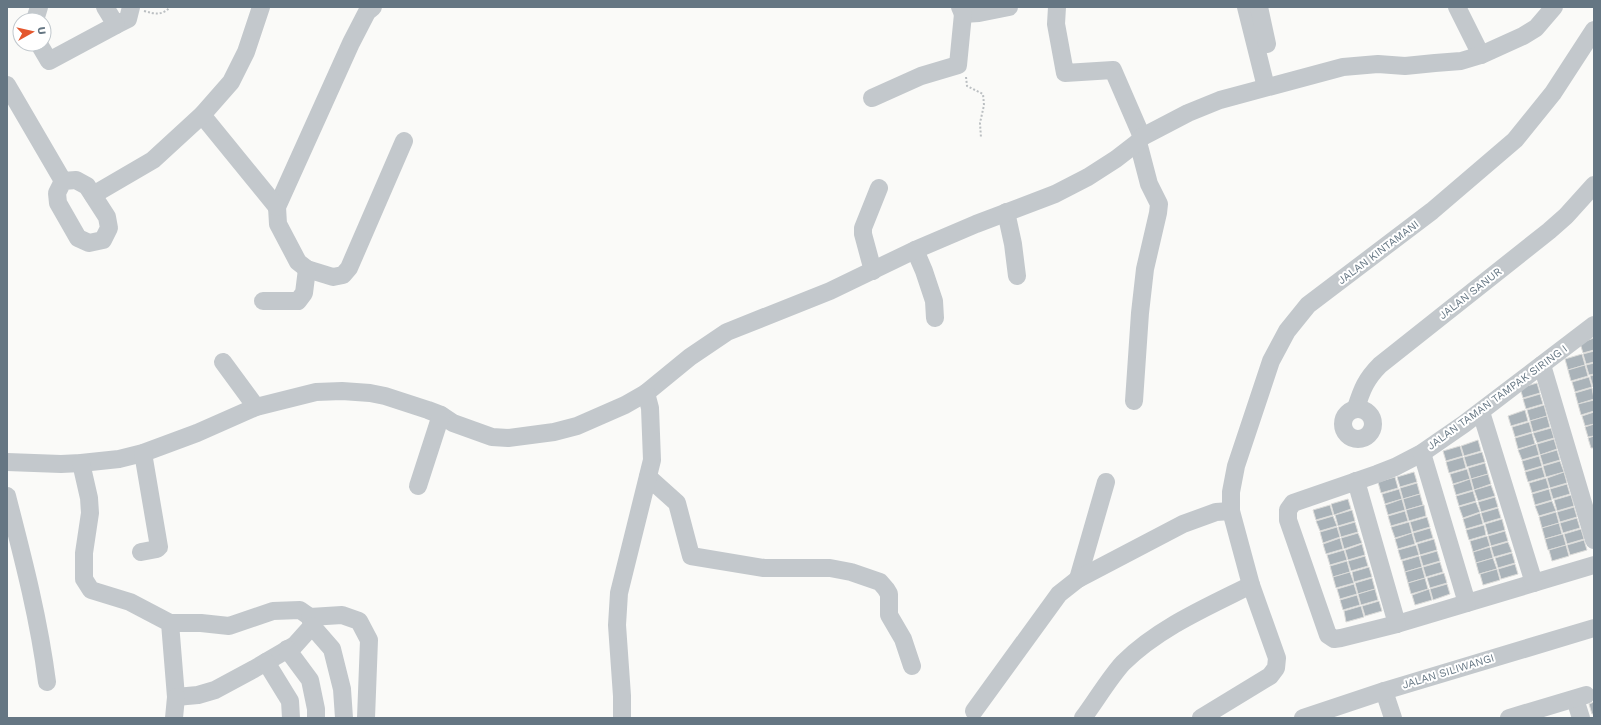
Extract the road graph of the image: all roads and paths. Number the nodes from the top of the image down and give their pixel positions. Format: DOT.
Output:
graph roads {
  1 [pos="104,7"];
  2 [pos="170,7"];
  3 [pos="261,7"];
  4 [pos="373,7"];
  5 [pos="1008,7"];
  6 [pos="1057,7"];
  7 [pos="1246,7"];
  8 [pos="1259,7"];
  9 [pos="1457,7"];
  10 [pos="1554,7"];
  11 [pos="131,8"];
  12 [pos="962,10"];
  13 [pos="116,25"];
  14 [pos="1594,30"];
  15 [pos="44,52"];
  16 [pos="1481,55"];
  17 [pos="958,65"];
  18 [pos="7,85"];
  19 [pos="1271,86"];
  20 [pos="872,98"];
  21 [pos="202,115"];
  22 [pos="981,138"];
  23 [pos="1140,140"];
  24 [pos="404,141"];
  25 [pos="63,181"];
  26 [pos="1594,185"];
  27 [pos="879,188"];
  28 [pos="93,195"];
  29 [pos="277,207"];
  30 [pos="1006,212"];
  31 [pos="915,250"];
  32 [pos="307,268"];
  33 [pos="873,271"];
  34 [pos="1017,276"];
  35 [pos="263,301"];
  36 [pos="935,318"];
  37 [pos="1594,325"];
  38 [pos="223,362"];
  39 [pos="1542,365"];
  40 [pos="646,393"];
  41 [pos="1134,401"];
  42 [pos="256,407"];
  43 [pos="1356,408"];
  44 [pos="1481,412"];
  45 [pos="441,415"];
  46 [pos="143,453"];
  47 [pos="1422,453"];
  48 [pos="7,462"];
  49 [pos="81,462"];
  50 [pos="648,476"];
  51 [pos="1356,481"];
  52 [pos="1106,482"];
  53 [pos="418,486"];
  54 [pos="7,496"];
  55 [pos="1231,511"];
  56 [pos="1594,540"];
  57 [pos="140,552"];
  58 [pos="1594,565"];
  59 [pos="1078,579"];
  60 [pos="1534,583"];
  61 [pos="1251,585"];
  62 [pos="1467,603"];
  63 [pos="311,621"];
  64 [pos="170,623"];
  65 [pos="1397,624"];
  66 [pos="1594,628"];
  67 [pos="287,649"];
  68 [pos="266,662"];
  69 [pos="912,666"];
  70 [pos="47,682"];
  71 [pos="1384,691"];
  72 [pos="176,697"];
  73 [pos="974,711"];
  74 [pos="174,718"];
  75 [pos="291,718"];
  76 [pos="316,718"];
  77 [pos="344,718"];
  78 [pos="366,718"];
  79 [pos="622,718"];
  80 [pos="1083,718"];
  81 [pos="1201,718"];
  82 [pos="1304,718"];
  83 [pos="1393,718"];
  84 [pos="1510,718"];
  85 [pos="1581,718"];
  1 -- 13 [label="street"];
  2 -- 11 [label="path"];
  3 -- 21 [label="street"];
  4 -- 29 [label="street"];
  5 -- 12 [label="street"];
  6 -- 23 [label="street"];
  7 -- 19 [label="street"];
  8 -- 19 [label="street"];
  9 -- 16 [label="street"];
  10 -- 16 [label="street"];
  11 -- 13 [label="street"];
  12 -- 17 [label="street"];
  13 -- 15 [label="street"];
  14 -- 55 [label="street, JALAN KINTAMANI"];
  16 -- 19 [label="street"];
  17 -- 20 [label="street"];
  17 -- 22 [label="path"];
  18 -- 25 [label="street"];
  19 -- 23 [label="street"];
  21 -- 28 [label="street"];
  21 -- 29 [label="street"];
  23 -- 30 [label="street"];
  23 -- 41 [label="street"];
  24 -- 32 [label="street"];
  25 -- 28 [label="street"];
  25 -- 28 [label="street"];
  26 -- 43 [label="street, JALAN SANUR"];
  27 -- 33 [label="street"];
  29 -- 32 [label="street"];
  30 -- 31 [label="street"];
  30 -- 34 [label="street"];
  31 -- 33 [label="street"];
  31 -- 36 [label="street"];
  32 -- 35 [label="street"];
  33 -- 40 [label="street"];
  37 -- 39 [label="street, JALAN TAMAN TAMPAK SIRING I"];
  38 -- 42 [label="street"];
  39 -- 44 [label="street, JALAN TAMAN TAMPAK SIRING I"];
  39 -- 56 [label="street"];
  40 -- 45 [label="street"];
  40 -- 50 [label="street"];
  42 -- 45 [label="street"];
  42 -- 46 [label="street"];
  44 -- 47 [label="street, JALAN TAMAN TAMPAK SIRING I"];
  44 -- 60 [label="street"];
  45 -- 53 [label="street"];
  46 -- 49 [label="street"];
  46 -- 57 [label="street"];
  47 -- 51 [label="street, JALAN TAMAN TAMPAK SIRING I"];
  47 -- 62 [label="street"];
  48 -- 49 [label="street"];
  49 -- 64 [label="street"];
  50 -- 69 [label="street"];
  50 -- 79 [label="street"];
  51 -- 65 [label="street"];
  51 -- 65 [label="street, JALAN TAMAN TAMPAK SIRING I"];
  52 -- 59 [label="street"];
  54 -- 70 [label="street"];
  55 -- 59 [label="street"];
  55 -- 61 [label="street, JALAN KINTAMANI"];
  58 -- 60 [label="street"];
  59 -- 73 [label="street"];
  60 -- 62 [label="street"];
  61 -- 80 [label="street"];
  61 -- 81 [label="street, JALAN KINTAMANI"];
  62 -- 65 [label="street"];
  63 -- 64 [label="street"];
  63 -- 67 [label="street"];
  63 -- 77 [label="street"];
  63 -- 78 [label="street"];
  64 -- 72 [label="street"];
  66 -- 71 [label="street, JALAN SILIWANGI"];
  67 -- 68 [label="street"];
  67 -- 76 [label="street"];
  68 -- 72 [label="street"];
  68 -- 75 [label="street"];
  71 -- 82 [label="street, JALAN SILIWANGI"];
  71 -- 83 [label="street"];
  72 -- 74 [label="street"];
  84 -- 85 [label="street"];
}
